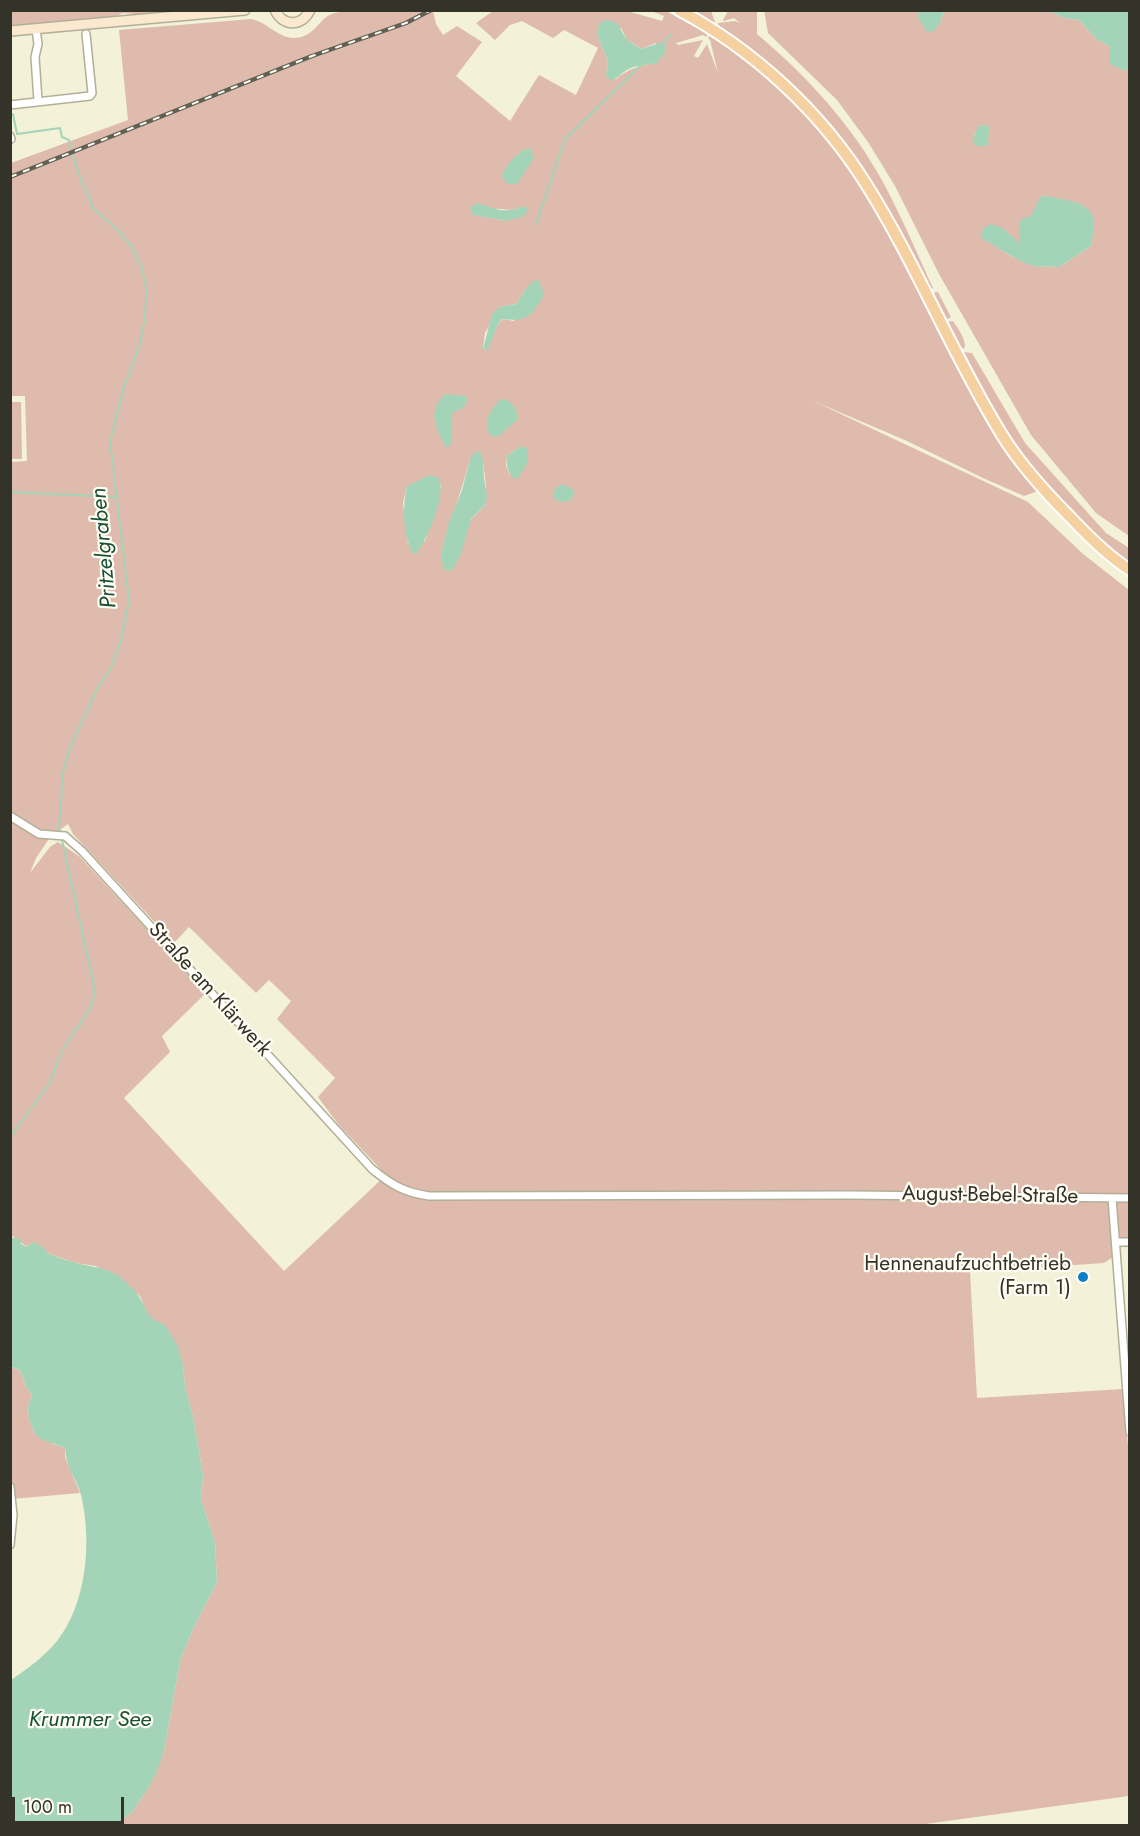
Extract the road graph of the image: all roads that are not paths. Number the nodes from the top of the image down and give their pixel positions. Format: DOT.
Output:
graph roads {
  1 [pos="245,10"];
  2 [pos="275,10"];
  3 [pos="310,10"];
  4 [pos="679,10"];
  5 [pos="36,29"];
  6 [pos="10,31"];
  7 [pos="86,34"];
  8 [pos="38,101"];
  9 [pos="10,105"];
  10 [pos="1130,570"];
  11 [pos="10,816"];
  12 [pos="395,1187"];
  13 [pos="1112,1198"];
  14 [pos="1130,1198"];
  15 [pos="1116,1242"];
  16 [pos="1130,1242"];
  17 [pos="1130,1432"];
  18 [pos="10,1487"];
  19 [pos="10,1545"];
  1 -- 5 [label="main road"];
  2 -- 3 [label="main road"];
  4 -- 10 [label="main road"];
  5 -- 6 [label="main road"];
  5 -- 8 [label="street"];
  7 -- 8 [label="street"];
  8 -- 9 [label="street"];
  11 -- 12 [label="street, Straße am Klärwerk"];
  12 -- 13 [label="street, August-Bebel-Straße"];
  13 -- 14 [label="street, August-Bebel-Straße"];
  13 -- 15 [label="street"];
  15 -- 16 [label="street"];
  15 -- 17 [label="street"];
  18 -- 19 [label="street"];
}
